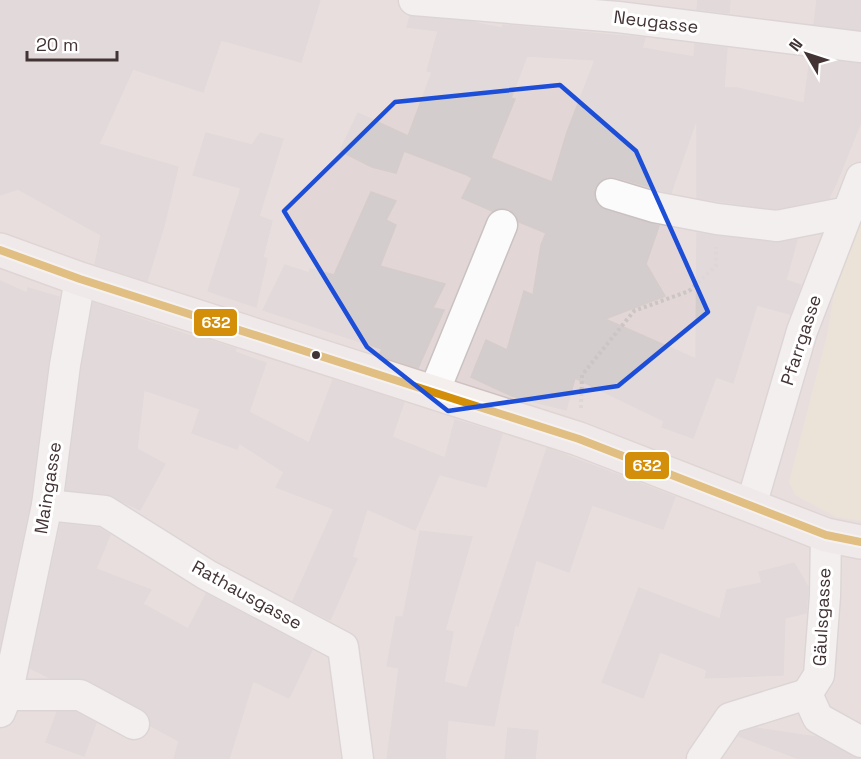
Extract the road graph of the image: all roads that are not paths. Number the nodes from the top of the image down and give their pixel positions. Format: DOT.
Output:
graph roads {
  1 [pos="414,0"];
  2 [pos="861,47"];
  3 [pos="861,178"];
  4 [pos="611,194"];
  5 [pos="848,212"];
  6 [pos="502,225"];
  7 [pos="0,250"];
  8 [pos="80,279"];
  9 [pos="434,392"];
  10 [pos="47,505"];
  11 [pos="750,506"];
  12 [pos="826,535"];
  13 [pos="861,542"];
  14 [pos="807,694"];
  15 [pos="3,704"];
  16 [pos="134,724"];
  17 [pos="858,746"];
  18 [pos="358,759"];
  19 [pos="702,759"];
  1 -- 2 [label="street, Neugasse"];
  3 -- 5 [label="street, Pfarrgasse"];
  4 -- 5 [label="street"];
  5 -- 11 [label="street, Pfarrgasse"];
  6 -- 9 [label="street"];
  7 -- 8 [label="street"];
  8 -- 9 [label="street"];
  8 -- 10 [label="street, Maingasse"];
  9 -- 11 [label="street"];
  10 -- 15 [label="street, Maingasse"];
  10 -- 18 [label="street, Rathausgasse"];
  11 -- 12 [label="street"];
  12 -- 13 [label="street"];
  12 -- 14 [label="street, Gäulsgasse"];
  14 -- 17 [label="street"];
  14 -- 19 [label="street"];
  15 -- 16 [label="street, Maingasse"];
}
